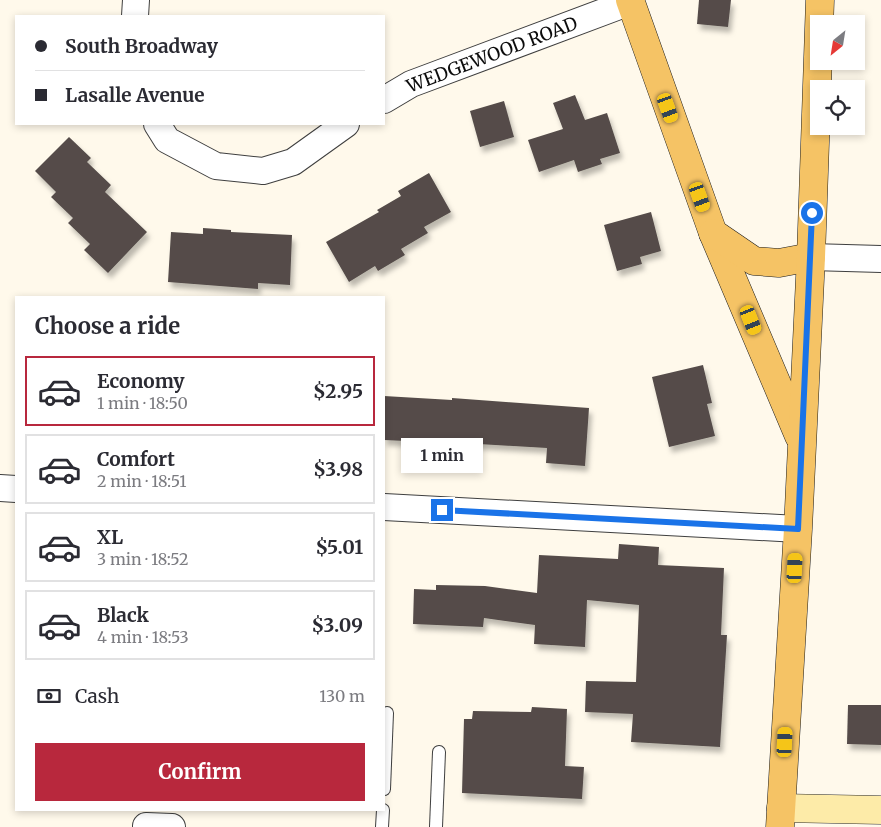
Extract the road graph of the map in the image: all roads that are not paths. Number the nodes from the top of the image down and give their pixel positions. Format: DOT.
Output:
graph roads {
  1 [pos="136,0"];
  2 [pos="820,0"];
  3 [pos="630,1"];
  4 [pos="136,15"];
  5 [pos="385,99"];
  6 [pos="158,125"];
  7 [pos="345,125"];
  8 [pos="713,233"];
  9 [pos="811,256"];
  10 [pos="881,259"];
  11 [pos="802,442"];
  12 [pos="0,488"];
  13 [pos="15,489"];
  14 [pos="385,507"];
  15 [pos="798,529"];
  16 [pos="387,713"];
  17 [pos="439,752"];
  18 [pos="385,764"];
  19 [pos="881,810"];
  20 [pos="383,811"];
  21 [pos="781,818"];
  22 [pos="146,821"];
  23 [pos="172,827"];
  24 [pos="382,827"];
  25 [pos="436,827"];
  1 -- 4 [label="street"];
  2 -- 9 [label="main road"];
  3 -- 5 [label="street, WEDGEWOOD ROAD"];
  3 -- 8 [label="main road"];
  6 -- 7 [label="street"];
  8 -- 9 [label="main road"];
  8 -- 11 [label="main road"];
  9 -- 10 [label="street"];
  9 -- 11 [label="main road"];
  11 -- 15 [label="main road"];
  12 -- 13 [label="street"];
  14 -- 15 [label="street"];
  15 -- 21 [label="main road"];
  16 -- 18 [label="lane"];
  17 -- 25 [label="lane"];
  19 -- 21 [label="main road"];
  20 -- 24 [label="lane"];
  22 -- 23 [label="street"];
}
